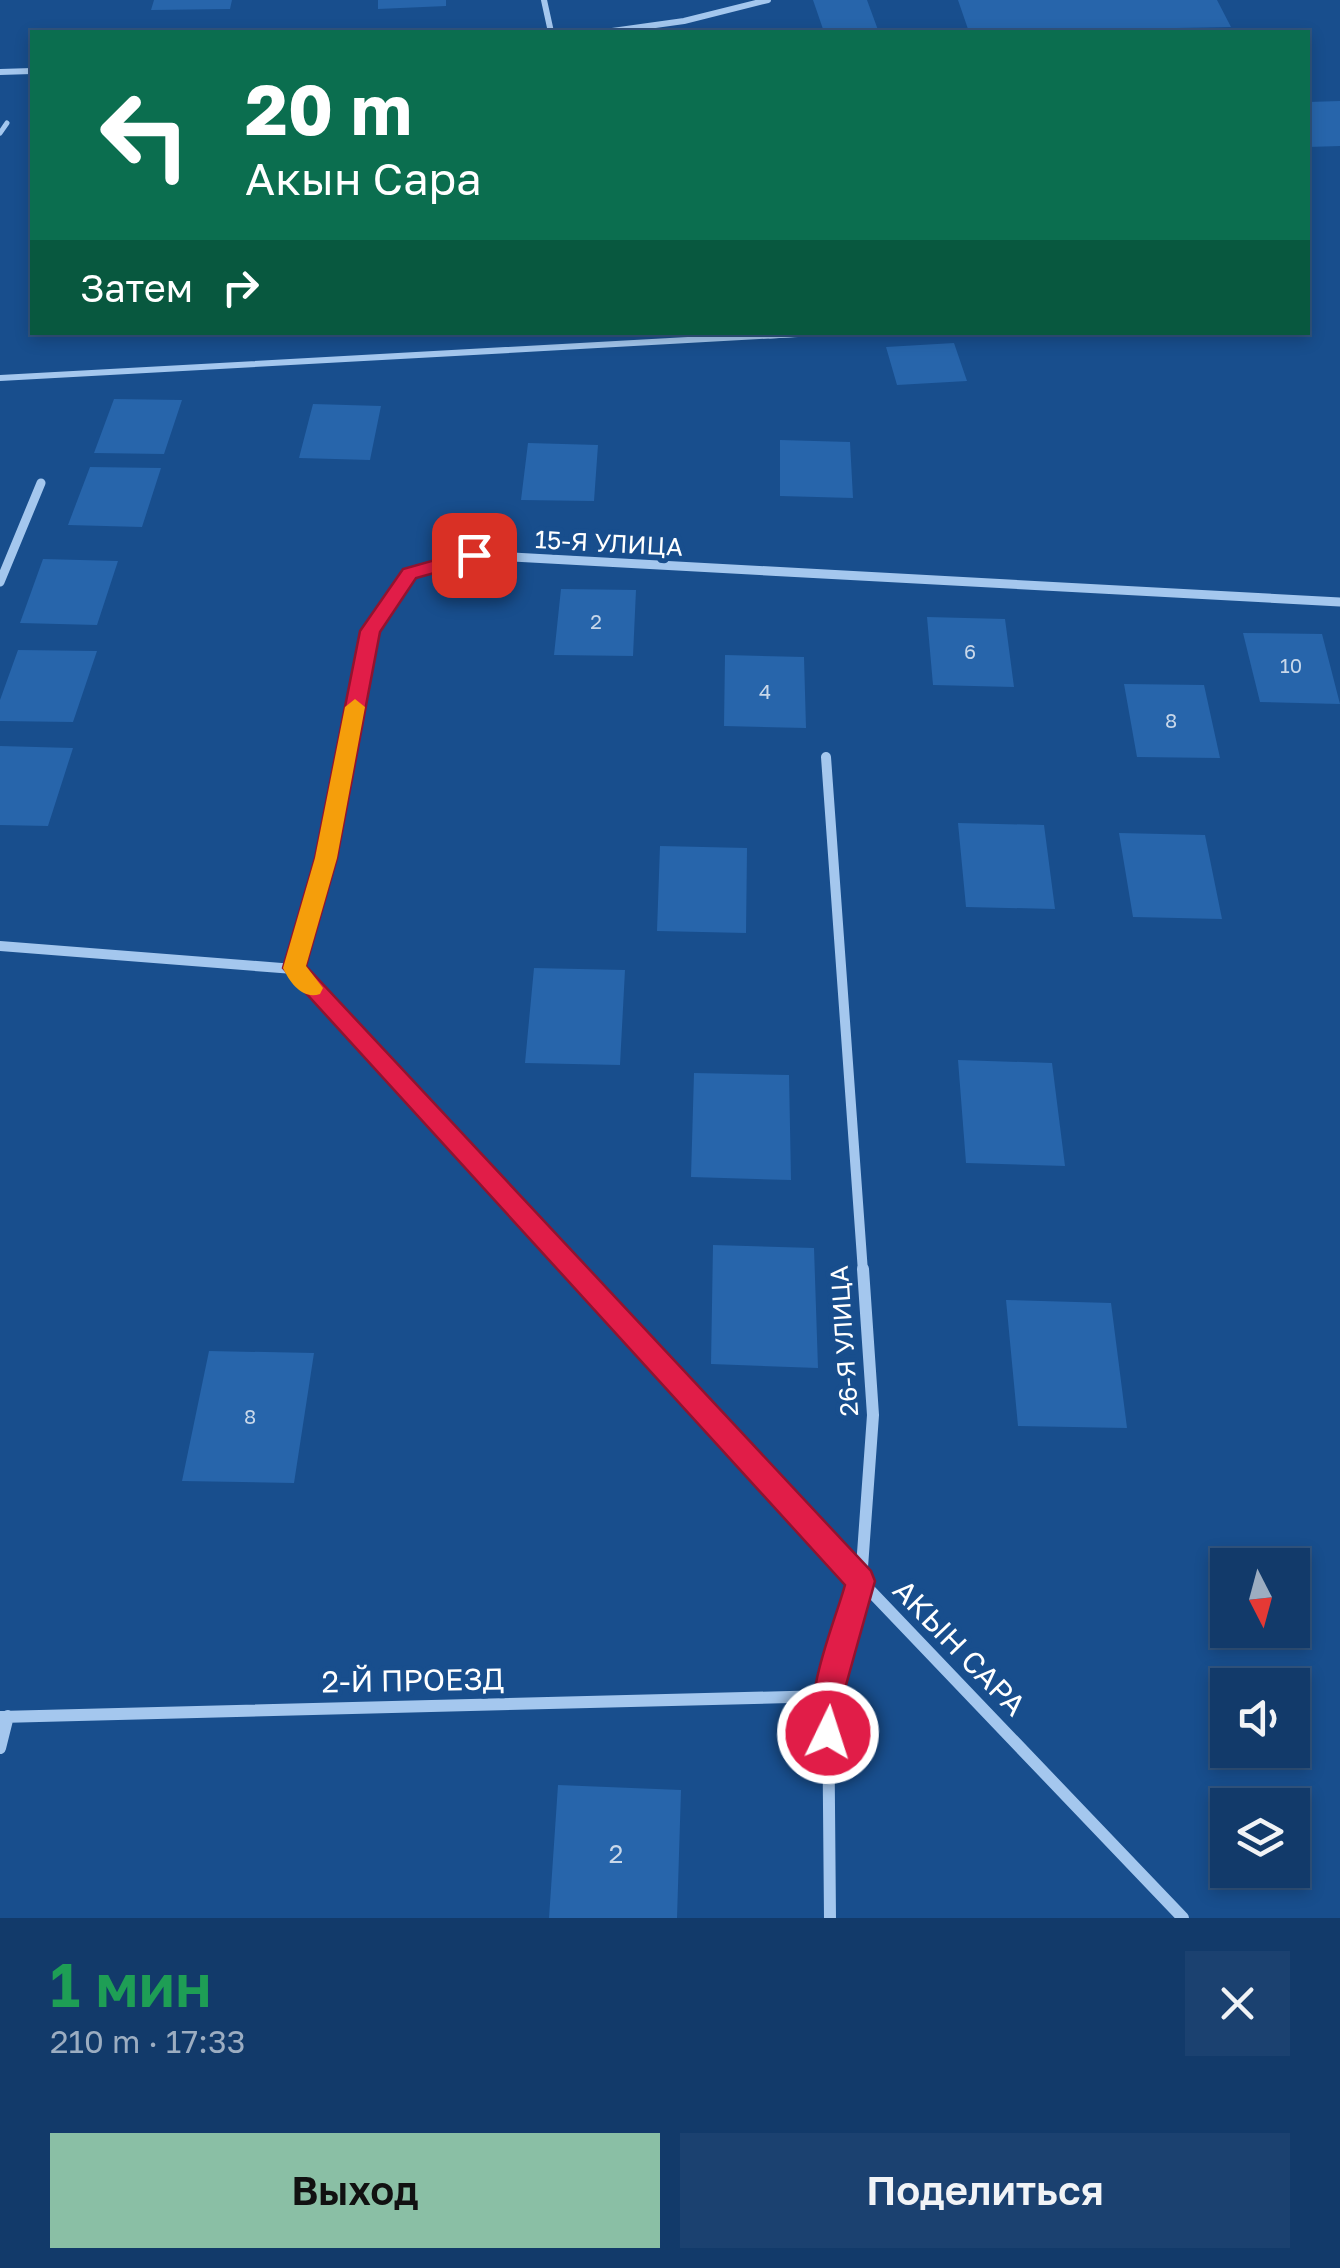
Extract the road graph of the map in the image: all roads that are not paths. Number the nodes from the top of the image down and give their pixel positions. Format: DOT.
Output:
graph roads {
  1 [pos="544,0"];
  2 [pos="768,0"];
  3 [pos="552,30"];
  4 [pos="619,30"];
  5 [pos="30,71"];
  6 [pos="0,72"];
  7 [pos="8,123"];
  8 [pos="0,134"];
  9 [pos="781,335"];
  10 [pos="0,378"];
  11 [pos="41,482"];
  12 [pos="0,582"];
  13 [pos="1340,602"];
  14 [pos="826,757"];
  15 [pos="0,946"];
  16 [pos="294,968"];
  17 [pos="860,1581"];
  18 [pos="828,1696"];
  19 [pos="4,1716"];
  20 [pos="0,1748"];
  21 [pos="830,1918"];
  22 [pos="1183,1918"];
  1 -- 3 [label="street"];
  2 -- 4 [label="street"];
  5 -- 6 [label="street"];
  7 -- 8 [label="lane"];
  9 -- 10 [label="lane"];
  11 -- 12 [label="street"];
  13 -- 16 [label="street, 15-Я УЛИЦА"];
  14 -- 17 [label="street, 26-Я УЛИЦА"];
  15 -- 16 [label="street"];
  16 -- 17 [label="street, АКЫН САРА"];
  17 -- 18 [label="street, 26-Я УЛИЦА"];
  17 -- 22 [label="street, АКЫН САРА"];
  18 -- 19 [label="street, 2-Й ПРОЕЗД"];
  18 -- 21 [label="street, 26-Я УЛИЦА"];
  19 -- 20 [label="street"];
}
